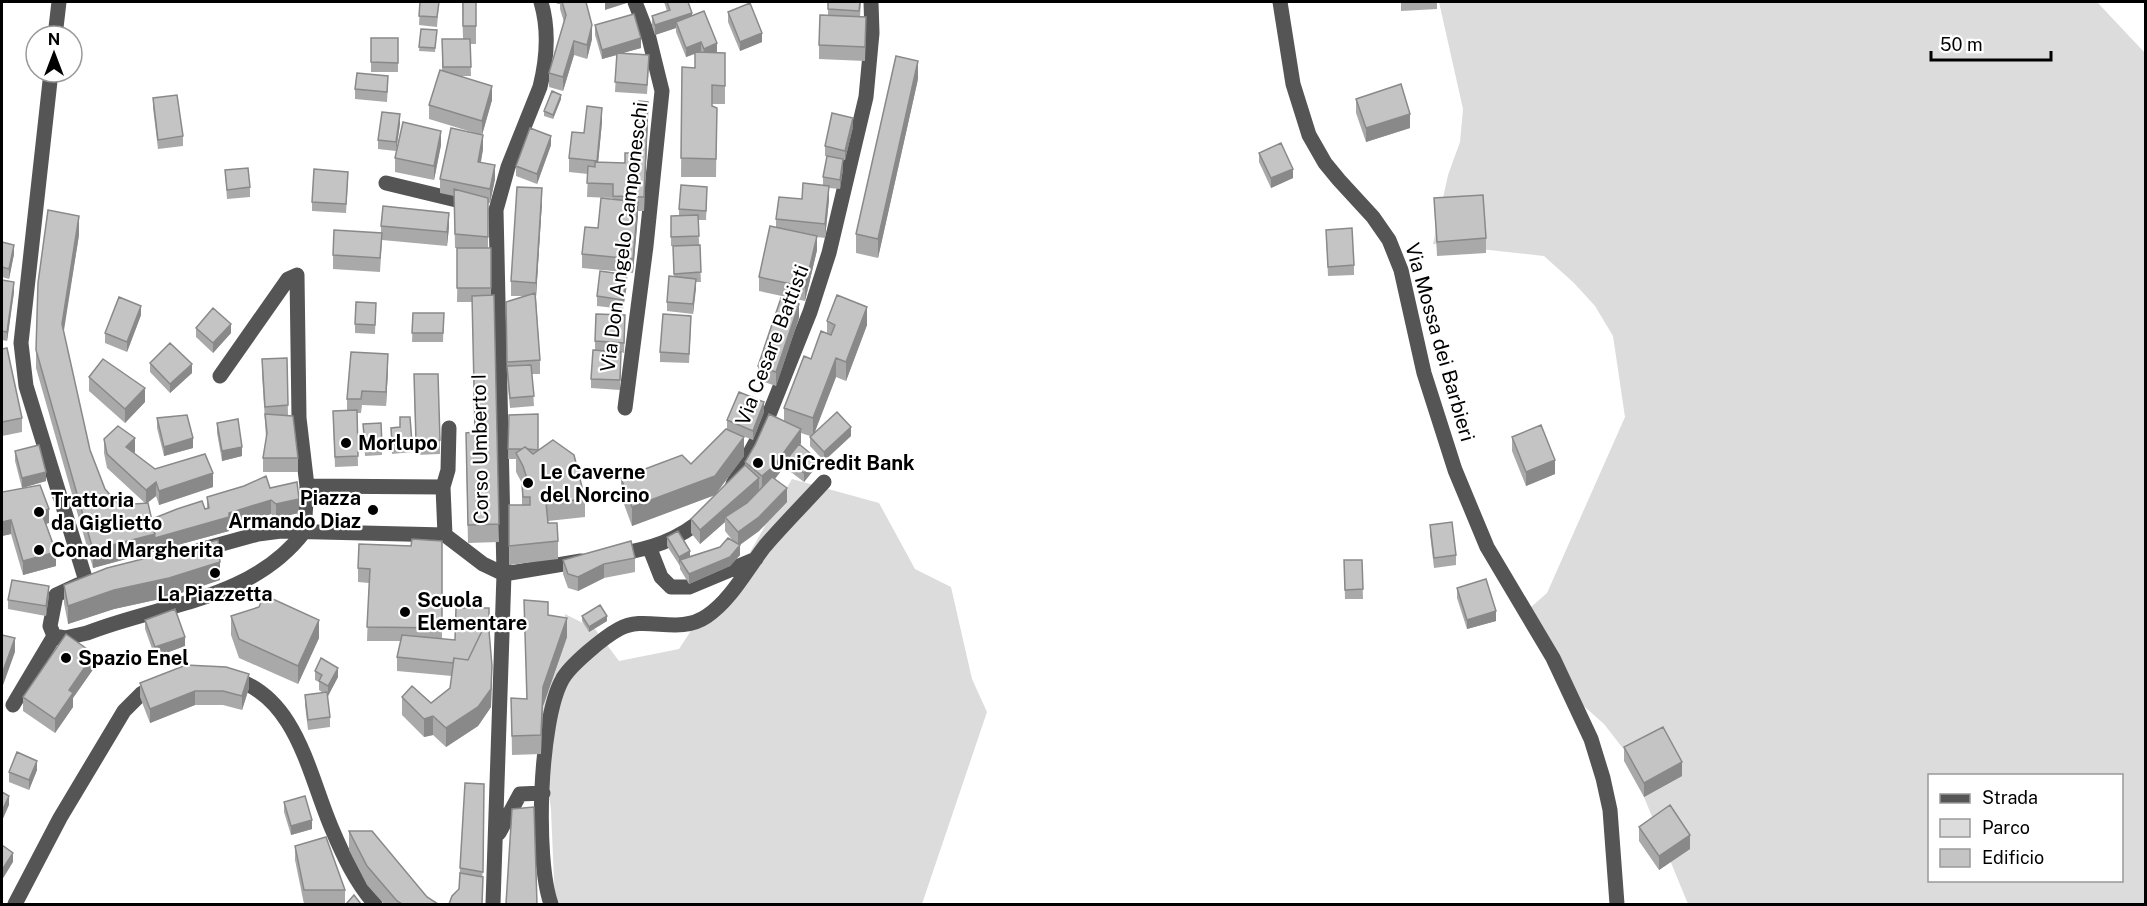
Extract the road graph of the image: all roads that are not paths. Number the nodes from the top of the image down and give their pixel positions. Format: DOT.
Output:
graph roads {
  1 [pos="59,2"];
  2 [pos="541,2"];
  3 [pos="634,2"];
  4 [pos="871,2"];
  5 [pos="1280,2"];
  6 [pos="56,24"];
  7 [pos="50,84"];
  8 [pos="386,183"];
  9 [pos="496,210"];
  10 [pos="220,376"];
  11 [pos="626,408"];
  12 [pos="449,428"];
  13 [pos="824,482"];
  14 [pos="307,486"];
  15 [pos="443,487"];
  16 [pos="304,532"];
  17 [pos="445,536"];
  18 [pos="650,549"];
  19 [pos="189,553"];
  20 [pos="756,559"];
  21 [pos="504,574"];
  22 [pos="54,636"];
  23 [pos="215,674"];
  24 [pos="169,679"];
  25 [pos="13,705"];
  26 [pos="543,793"];
  27 [pos="495,841"];
  28 [pos="339,844"];
  29 [pos="358,844"];
  30 [pos="15,904"];
  31 [pos="372,904"];
  32 [pos="493,904"];
  33 [pos="551,904"];
  34 [pos="1617,904"];
  1 -- 6 [label="street"];
  2 -- 9 [label="street, Corso Umberto I"];
  3 -- 11 [label="street, Via Don Angelo Camponeschi"];
  4 -- 18 [label="street, Via Cesare Battisti"];
  5 -- 34 [label="street, Via Mossa dei Barbieri"];
  7 -- 22 [label="street"];
  8 -- 9 [label="street"];
  9 -- 21 [label="street, Corso Umberto I"];
  10 -- 14 [label="street"];
  12 -- 15 [label="street"];
  13 -- 20 [label="street"];
  14 -- 15 [label="street"];
  14 -- 16 [label="street"];
  15 -- 17 [label="street"];
  16 -- 17 [label="street"];
  16 -- 19 [label="street"];
  16 -- 22 [label="street"];
  17 -- 21 [label="street"];
  18 -- 20 [label="street"];
  18 -- 21 [label="street, Via Cesare Battisti"];
  20 -- 26 [label="street"];
  21 -- 27 [label="street, Corso Umberto I"];
  22 -- 25 [label="street"];
  23 -- 28 [label="street"];
  24 -- 30 [label="street"];
  26 -- 27 [label="street"];
  26 -- 33 [label="street"];
  27 -- 32 [label="street, Corso Umberto I"];
  28 -- 29 [label="street"];
  28 -- 31 [label="street"];
}
